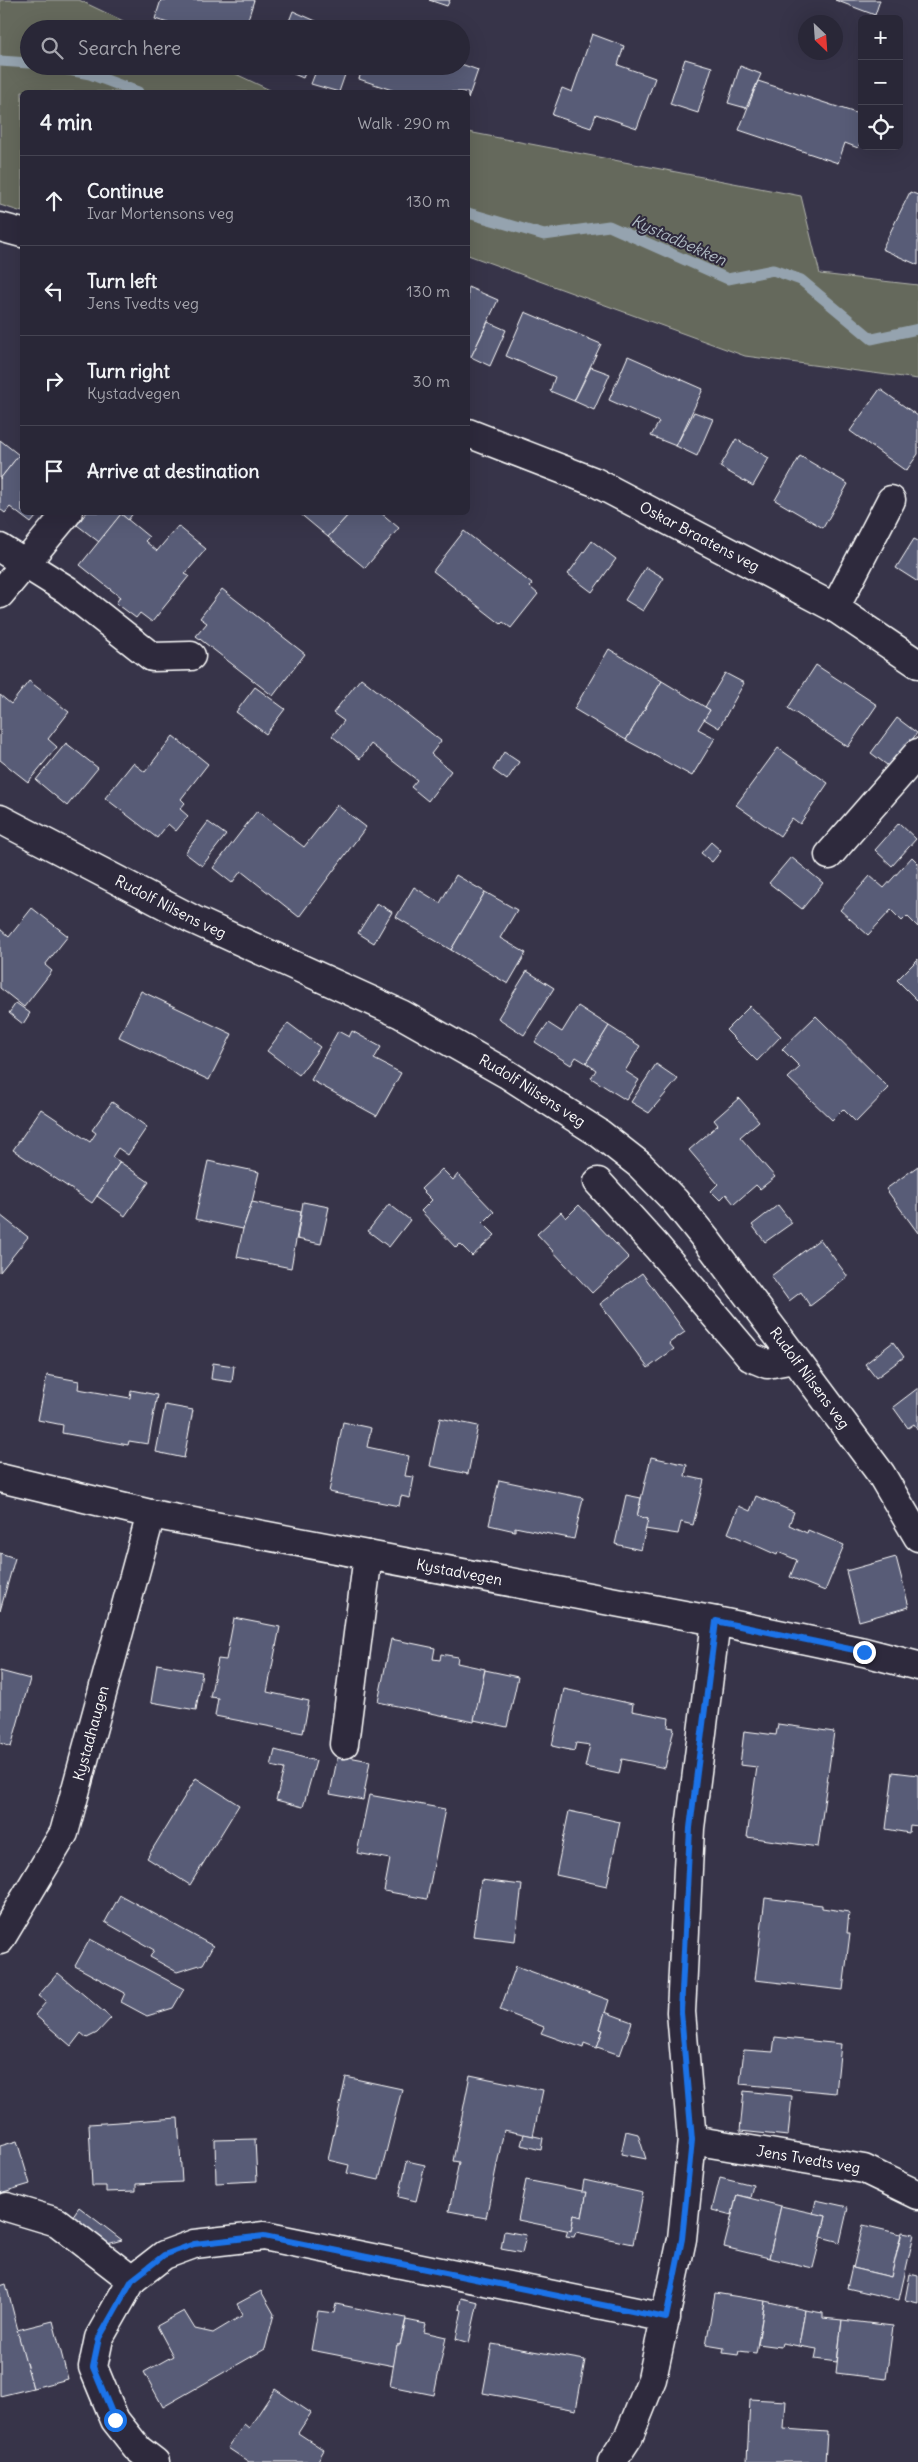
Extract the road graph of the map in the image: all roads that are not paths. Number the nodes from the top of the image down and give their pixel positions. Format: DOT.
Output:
graph roads {
  1 [pos="0,227"];
  2 [pos="20,232"];
  3 [pos="470,434"];
  4 [pos="892,500"];
  5 [pos="65,515"];
  6 [pos="0,548"];
  7 [pos="24,562"];
  8 [pos="0,594"];
  9 [pos="835,608"];
  10 [pos="191,656"];
  11 [pos="918,664"];
  12 [pos="918,753"];
  13 [pos="0,819"];
  14 [pos="829,855"];
  15 [pos="598,1182"];
  16 [pos="794,1359"];
  17 [pos="0,1478"];
  18 [pos="150,1514"];
  19 [pos="918,1537"];
  20 [pos="368,1556"];
  21 [pos="716,1621"];
  22 [pos="918,1666"];
  23 [pos="344,1744"];
  24 [pos="0,1940"];
  25 [pos="692,2140"];
  26 [pos="918,2195"];
  27 [pos="7,2207"];
  28 [pos="132,2280"];
  29 [pos="666,2318"];
  30 [pos="155,2462"];
  31 [pos="612,2462"];
  1 -- 2 [label="street"];
  3 -- 9 [label="street, Oskar Braatens veg"];
  4 -- 9 [label="street"];
  5 -- 7 [label="street"];
  6 -- 7 [label="street"];
  7 -- 8 [label="street"];
  7 -- 10 [label="street"];
  9 -- 11 [label="street, Oskar Braatens veg"];
  12 -- 14 [label="street"];
  13 -- 16 [label="street, Rudolf Nilsens veg"];
  15 -- 16 [label="street"];
  16 -- 19 [label="street, Rudolf Nilsens veg"];
  17 -- 18 [label="street, Kystadvegen"];
  18 -- 20 [label="street, Kystadvegen"];
  18 -- 24 [label="street, Kystadhaugen"];
  20 -- 21 [label="street, Kystadvegen"];
  20 -- 23 [label="street"];
  21 -- 22 [label="street, Kystadvegen"];
  21 -- 25 [label="street"];
  25 -- 26 [label="street, Jens Tvedts veg"];
  25 -- 29 [label="street"];
  27 -- 28 [label="street"];
  28 -- 29 [label="street"];
  28 -- 30 [label="street"];
  29 -- 31 [label="street"];
}
